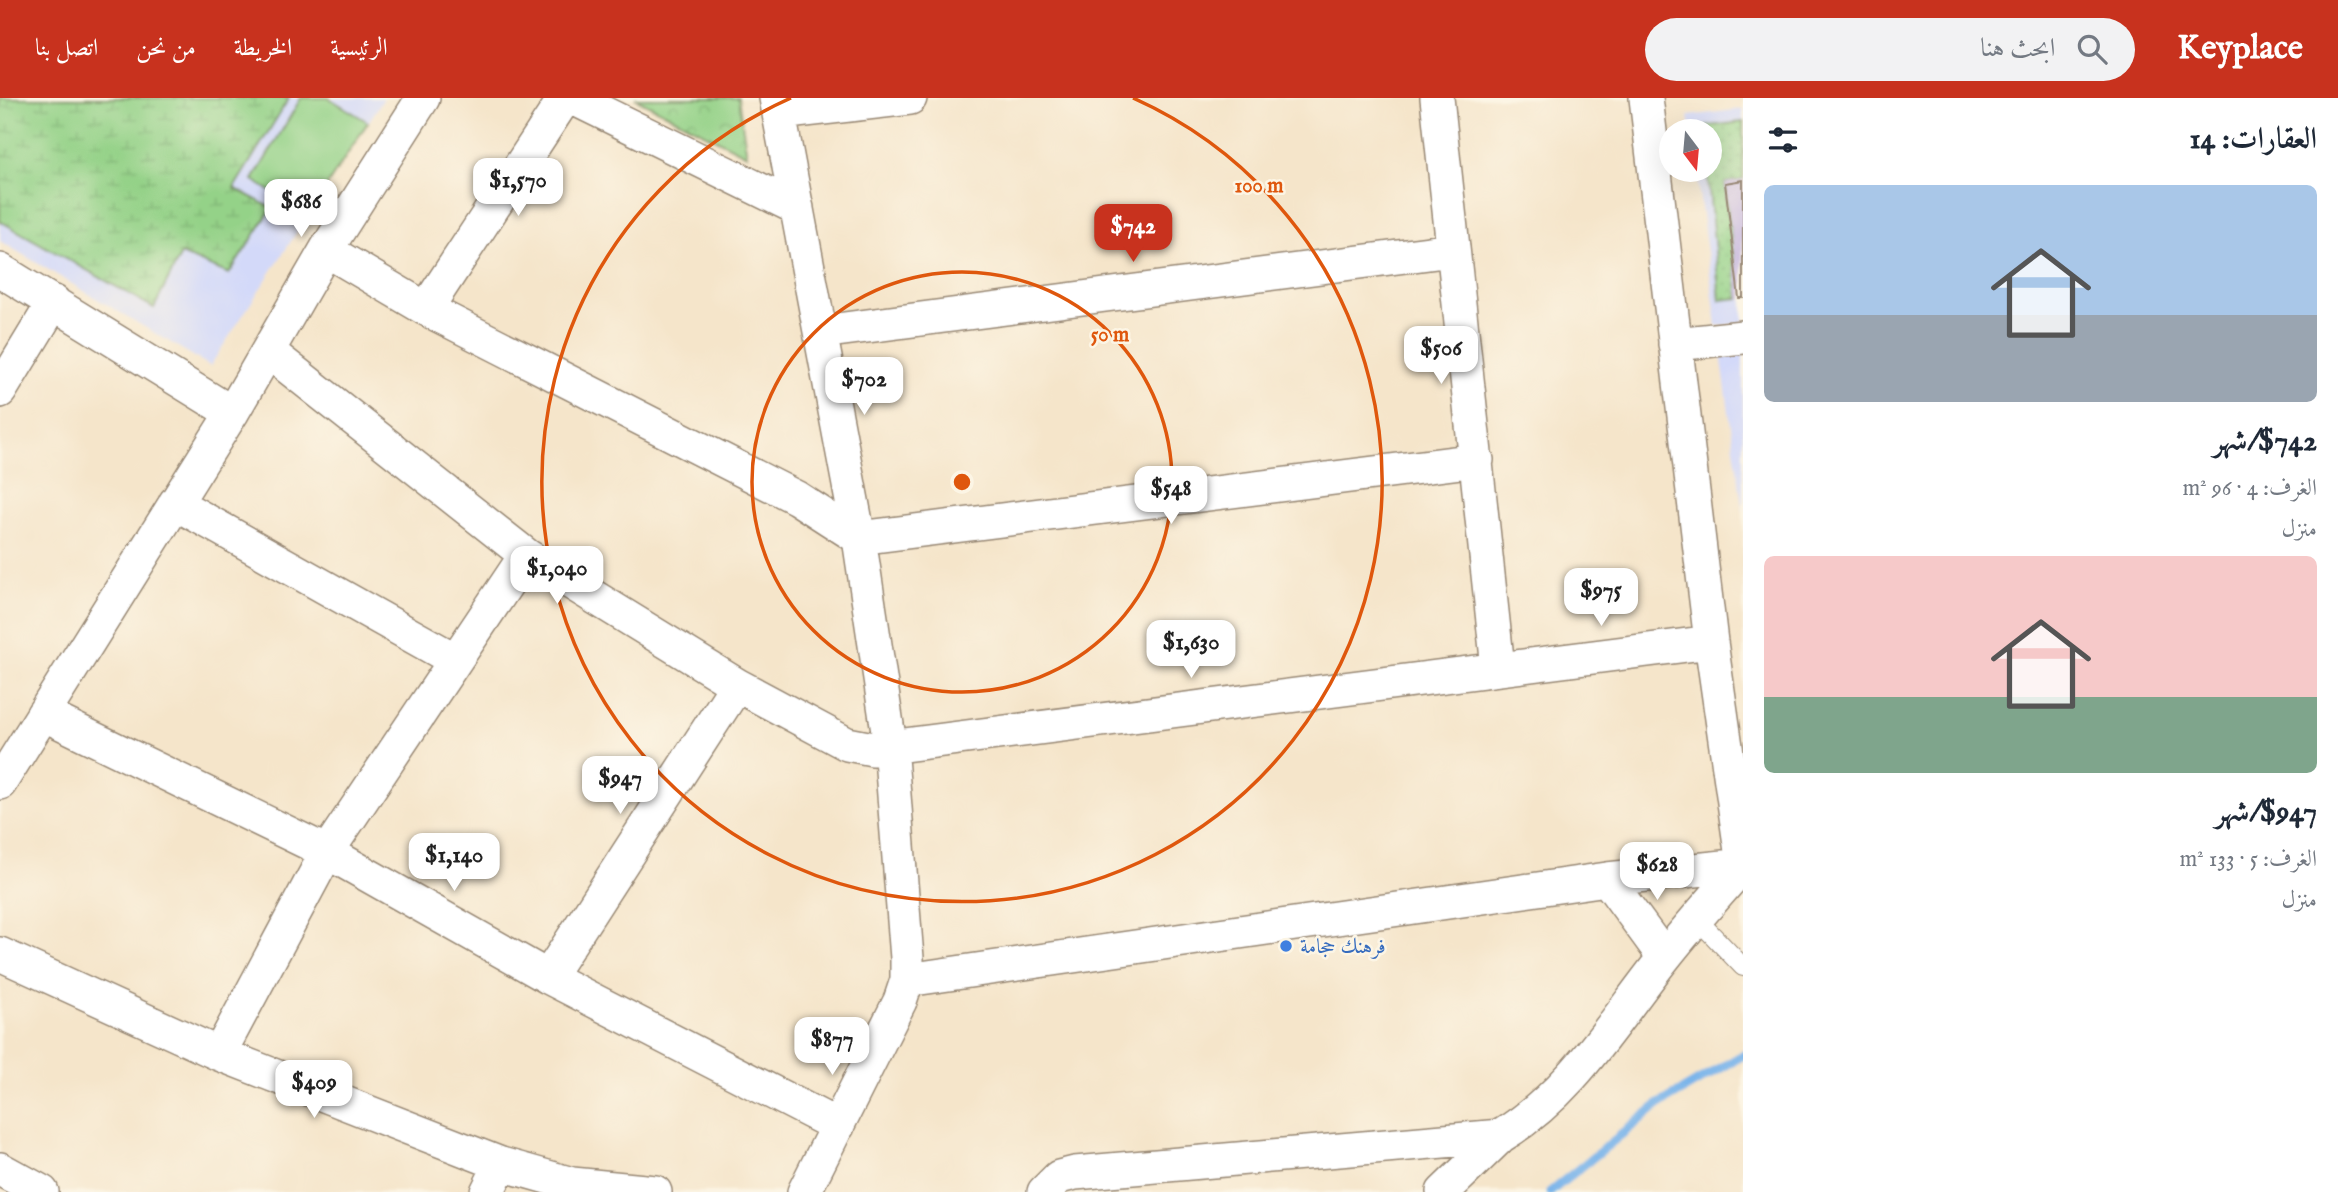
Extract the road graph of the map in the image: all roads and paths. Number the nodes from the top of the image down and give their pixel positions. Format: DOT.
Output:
graph roads {
  1 [pos="423,98"];
  2 [pos="565,98"];
  3 [pos="573,98"];
  4 [pos="910,98"];
  5 [pos="1437,98"];
  6 [pos="1646,98"];
  7 [pos="778,106"];
  8 [pos="797,208"];
  9 [pos="326,250"];
  10 [pos="1452,250"];
  11 [pos="0,270"];
  12 [pos="54,302"];
  13 [pos="426,309"];
  14 [pos="821,332"];
  15 [pos="1743,337"];
  16 [pos="1675,344"];
  17 [pos="268,352"];
  18 [pos="0,391"];
  19 [pos="232,413"];
  20 [pos="1477,460"];
  21 [pos="175,503"];
  22 [pos="859,538"];
  23 [pos="526,555"];
  24 [pos="1711,642"];
  25 [pos="456,660"];
  26 [pos="1498,668"];
  27 [pos="737,685"];
  28 [pos="43,714"];
  29 [pos="890,746"];
  30 [pos="0,783"];
  31 [pos="327,852"];
  32 [pos="1743,865"];
  33 [pos="1607,879"];
  34 [pos="1697,919"];
  35 [pos="0,954"];
  36 [pos="1664,957"];
  37 [pos="1743,967"];
  38 [pos="548,977"];
  39 [pos="907,980"];
  40 [pos="219,1054"];
  41 [pos="838,1126"];
  42 [pos="1501,1136"];
  43 [pos="0,1169"];
  44 [pos="494,1178"];
  45 [pos="42,1192"];
  46 [pos="654,1192"];
  47 [pos="804,1192"];
  48 [pos="1044,1192"];
  49 [pos="1443,1192"];
  1 -- 9 [label="street"];
  2 -- 13 [label="street"];
  3 -- 8 [label="street"];
  4 -- 7 [label="street"];
  5 -- 10 [label="street"];
  6 -- 16 [label="street"];
  7 -- 8 [label="street"];
  8 -- 14 [label="street"];
  9 -- 13 [label="street"];
  9 -- 17 [label="street"];
  10 -- 14 [label="street"];
  10 -- 20 [label="street"];
  11 -- 12 [label="street"];
  12 -- 18 [label="street"];
  12 -- 19 [label="street"];
  13 -- 22 [label="street"];
  14 -- 22 [label="street"];
  15 -- 16 [label="street"];
  16 -- 24 [label="street"];
  17 -- 19 [label="street"];
  17 -- 23 [label="street"];
  19 -- 21 [label="street"];
  20 -- 22 [label="street"];
  20 -- 26 [label="street"];
  21 -- 25 [label="street"];
  21 -- 28 [label="street"];
  22 -- 29 [label="street"];
  23 -- 25 [label="street"];
  23 -- 27 [label="street"];
  24 -- 26 [label="street"];
  24 -- 32 [label="street"];
  25 -- 31 [label="street"];
  26 -- 29 [label="street"];
  27 -- 29 [label="street"];
  27 -- 38 [label="street"];
  28 -- 30 [label="street"];
  28 -- 31 [label="street"];
  29 -- 39 [label="street"];
  31 -- 38 [label="street"];
  31 -- 40 [label="street"];
  32 -- 33 [label="street"];
  32 -- 34 [label="street"];
  33 -- 36 [label="street"];
  33 -- 39 [label="street"];
  34 -- 36 [label="street"];
  34 -- 37 [label="lane"];
  35 -- 40 [label="street"];
  36 -- 42 [label="street"];
  38 -- 41 [label="street"];
  39 -- 41 [label="street"];
  40 -- 44 [label="street"];
  41 -- 47 [label="street"];
  42 -- 48 [label="street"];
  42 -- 49 [label="street"];
  43 -- 45 [label="street"];
  44 -- 46 [label="street"];
}
